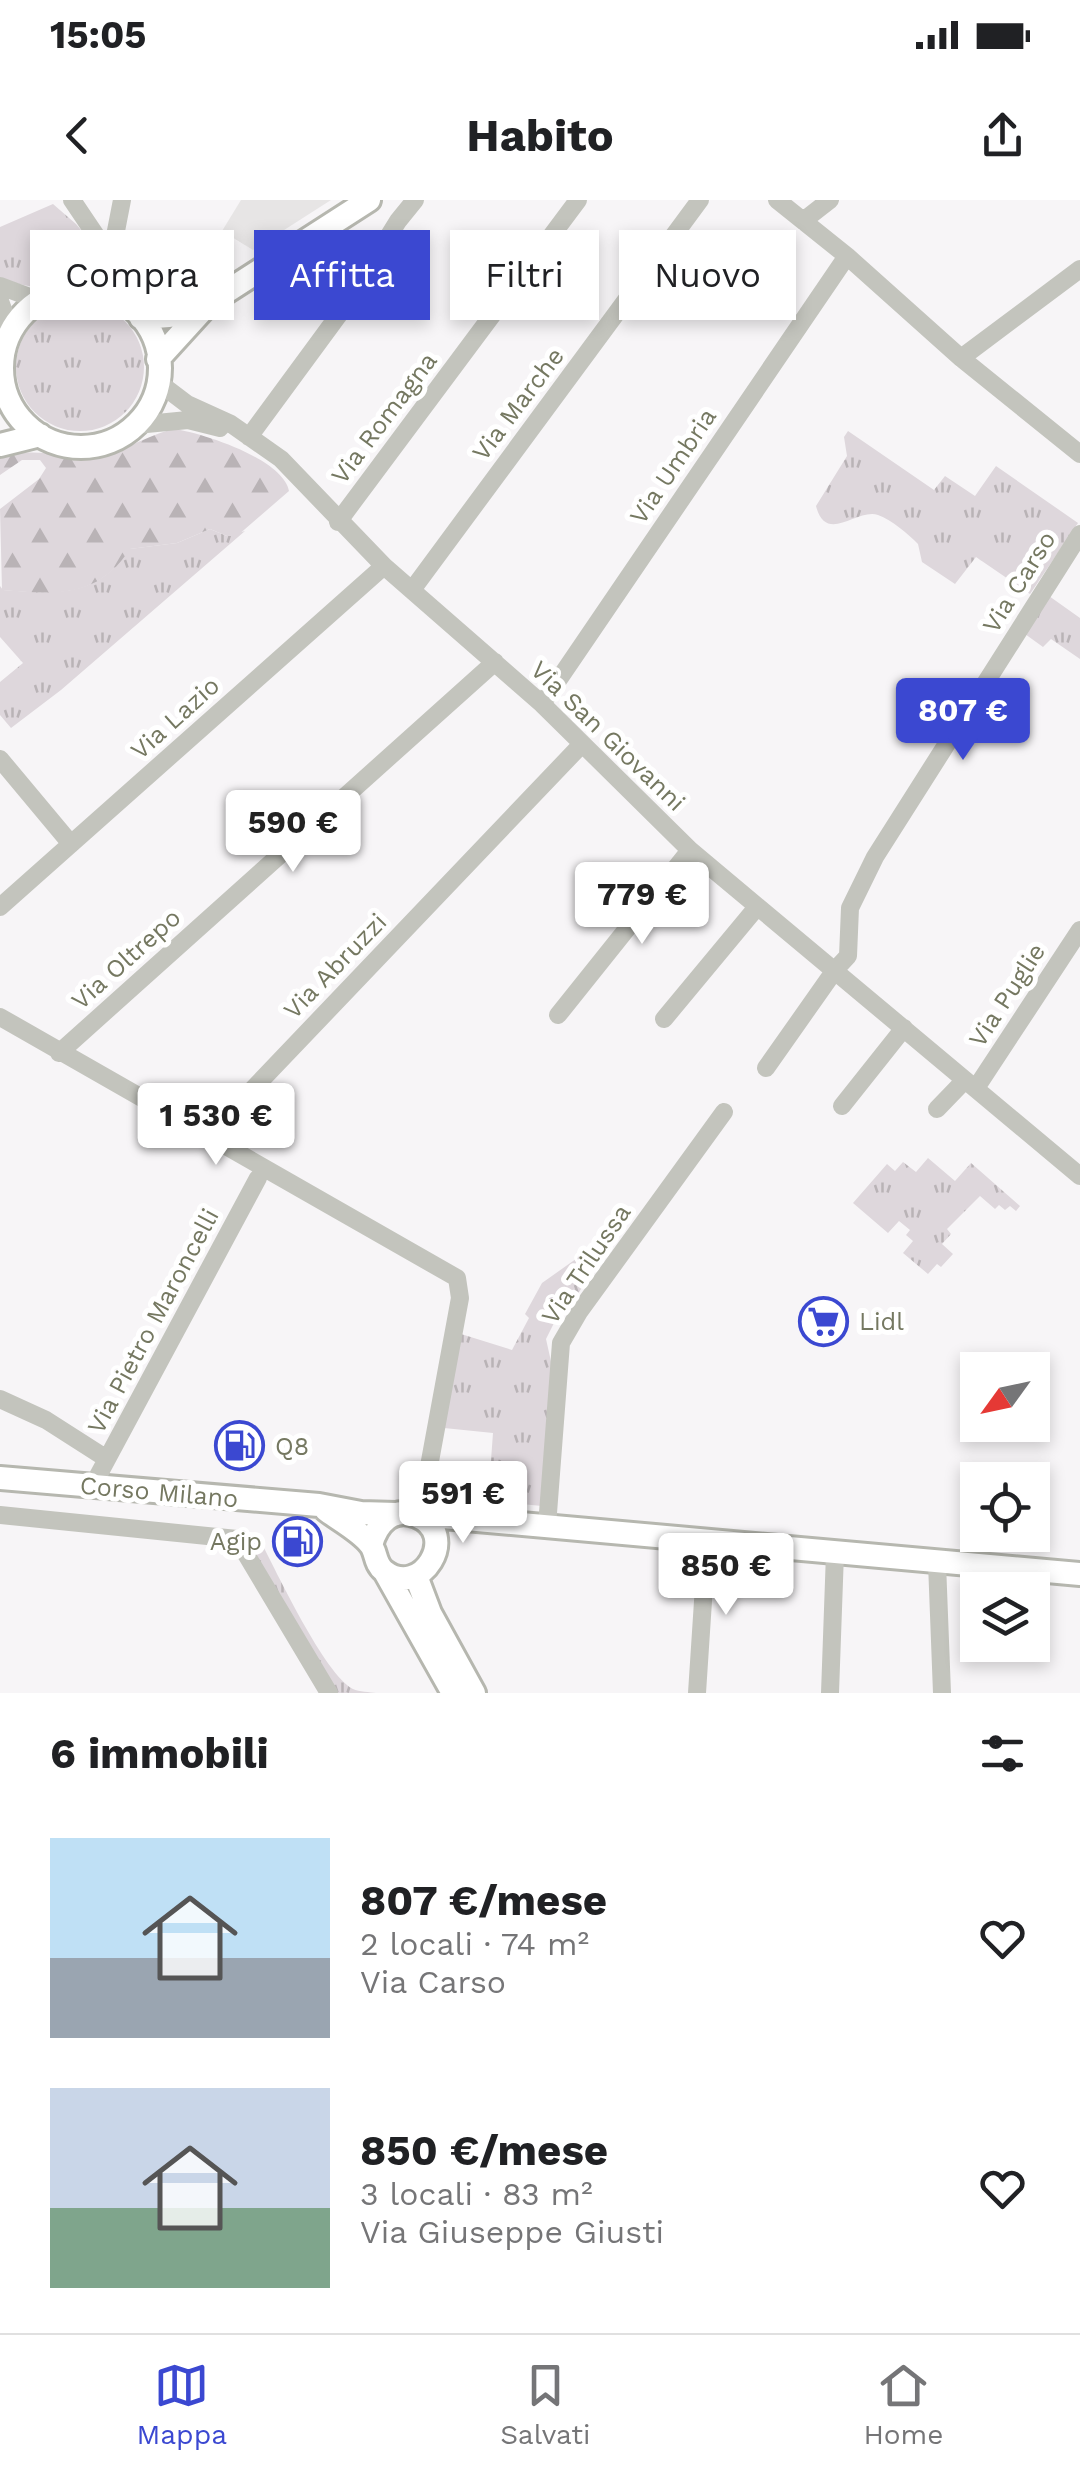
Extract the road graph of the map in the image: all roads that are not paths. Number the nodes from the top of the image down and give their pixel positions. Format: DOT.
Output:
graph roads {
  1 [pos="72,200"];
  2 [pos="122,200"];
  3 [pos="369,200"];
  4 [pos="415,200"];
  5 [pos="578,200"];
  6 [pos="700,200"];
  7 [pos="777,200"];
  8 [pos="830,200"];
  9 [pos="802,221"];
  10 [pos="99,230"];
  11 [pos="114,230"];
  12 [pos="847,256"];
  13 [pos="1080,268"];
  14 [pos="0,286"];
  15 [pos="234,286"];
  16 [pos="30,297"];
  17 [pos="0,301"];
  18 [pos="30,308"];
  19 [pos="141,320"];
  20 [pos="195,320"];
  21 [pos="10,331"];
  22 [pos="961,358"];
  23 [pos="158,370"];
  24 [pos="3,396"];
  25 [pos="136,425"];
  26 [pos="40,435"];
  27 [pos="249,436"];
  28 [pos="0,446"];
  29 [pos="1078,449"];
  30 [pos="338,522"];
  31 [pos="1080,534"];
  32 [pos="384,566"];
  33 [pos="412,590"];
  34 [pos="495,662"];
  35 [pos="542,704"];
  36 [pos="582,744"];
  37 [pos="0,759"];
  38 [pos="72,844"];
  39 [pos="690,850"];
  40 [pos="0,907"];
  41 [pos="756,907"];
  42 [pos="1080,930"];
  43 [pos="835,970"];
  44 [pos="558,1015"];
  45 [pos="0,1017"];
  46 [pos="664,1019"];
  47 [pos="904,1028"];
  48 [pos="59,1053"];
  49 [pos="766,1068"];
  50 [pos="970,1084"];
  51 [pos="842,1106"];
  52 [pos="937,1110"];
  53 [pos="724,1112"];
  54 [pos="208,1136"];
  55 [pos="1080,1176"];
  56 [pos="258,1178"];
  57 [pos="0,1399"];
  58 [pos="107,1459"];
  59 [pos="0,1478"];
  60 [pos="92,1487"];
  61 [pos="318,1505"];
  62 [pos="0,1515"];
  63 [pos="410,1515"];
  64 [pos="476,1522"];
  65 [pos="547,1526"];
  66 [pos="707,1540"];
  67 [pos="437,1543"];
  68 [pos="372,1545"];
  69 [pos="835,1553"];
  70 [pos="937,1563"];
  71 [pos="386,1572"];
  72 [pos="1080,1574"];
  73 [pos="416,1576"];
  74 [pos="329,1693"];
  75 [pos="453,1693"];
  76 [pos="474,1693"];
  77 [pos="697,1693"];
  78 [pos="830,1693"];
  79 [pos="942,1693"];
  1 -- 10 [label="street"];
  2 -- 11 [label="street"];
  3 -- 15 [label="main road"];
  4 -- 27 [label="street"];
  5 -- 30 [label="street, Via Romagna"];
  6 -- 33 [label="street, Via Marche"];
  7 -- 9 [label="street"];
  8 -- 9 [label="street"];
  9 -- 12 [label="street"];
  12 -- 22 [label="street"];
  12 -- 35 [label="street, Via Umbria"];
  13 -- 22 [label="street"];
  14 -- 16 [label="street"];
  17 -- 21 [label="street"];
  18 -- 21 [label="main road"];
  19 -- 23 [label="main road"];
  20 -- 23 [label="main road"];
  21 -- 24 [label="main road"];
  22 -- 29 [label="street"];
  23 -- 25 [label="main road"];
  23 -- 27 [label="street, Via San Giovanni"];
  24 -- 26 [label="main road"];
  25 -- 26 [label="main road"];
  25 -- 27 [label="street, Via San Giovanni"];
  26 -- 28 [label="main road"];
  27 -- 30 [label="street, Via San Giovanni"];
  30 -- 32 [label="street, Via San Giovanni"];
  31 -- 43 [label="street, Via Carso"];
  32 -- 33 [label="street, Via San Giovanni"];
  32 -- 38 [label="street, Via Lazio"];
  33 -- 34 [label="street, Via San Giovanni"];
  34 -- 35 [label="street, Via San Giovanni"];
  34 -- 48 [label="street, Via Oltrepo"];
  35 -- 36 [label="street, Via San Giovanni"];
  36 -- 39 [label="street, Via San Giovanni"];
  36 -- 54 [label="street, Via Abruzzi"];
  37 -- 38 [label="street"];
  38 -- 40 [label="street, Via Lazio"];
  39 -- 41 [label="street, Via San Giovanni"];
  39 -- 44 [label="street"];
  41 -- 43 [label="street, Via San Giovanni"];
  41 -- 46 [label="street"];
  42 -- 50 [label="street, Via Puglie"];
  43 -- 47 [label="street, Via San Giovanni"];
  43 -- 49 [label="street, Via Carso"];
  45 -- 48 [label="street"];
  47 -- 50 [label="street, Via San Giovanni"];
  47 -- 51 [label="street"];
  48 -- 54 [label="street"];
  50 -- 52 [label="street, Via Puglie"];
  50 -- 55 [label="street, Via San Giovanni"];
  53 -- 65 [label="street, Via Trilussa"];
  54 -- 63 [label="street"];
  56 -- 58 [label="street, Via Pietro Maroncelli"];
  57 -- 58 [label="street"];
  58 -- 60 [label="street, Via Pietro Maroncelli"];
  59 -- 60 [label="main road, Corso Milano"];
  60 -- 61 [label="main road, Corso Milano"];
  61 -- 63 [label="main road, Corso Milano"];
  61 -- 68 [label="main road"];
  62 -- 74 [label="street"];
  63 -- 64 [label="main road, Corso Milano"];
  63 -- 67 [label="main road"];
  63 -- 68 [label="main road"];
  64 -- 65 [label="main road, Corso Milano"];
  64 -- 67 [label="main road"];
  65 -- 66 [label="main road, Corso Milano"];
  66 -- 69 [label="main road, Corso Milano"];
  66 -- 77 [label="street"];
  67 -- 73 [label="main road"];
  68 -- 71 [label="main road"];
  69 -- 70 [label="main road, Corso Milano"];
  69 -- 78 [label="street"];
  70 -- 72 [label="main road, Corso Milano"];
  70 -- 79 [label="street"];
  71 -- 73 [label="main road"];
  71 -- 75 [label="main road"];
  73 -- 76 [label="main road"];
}
